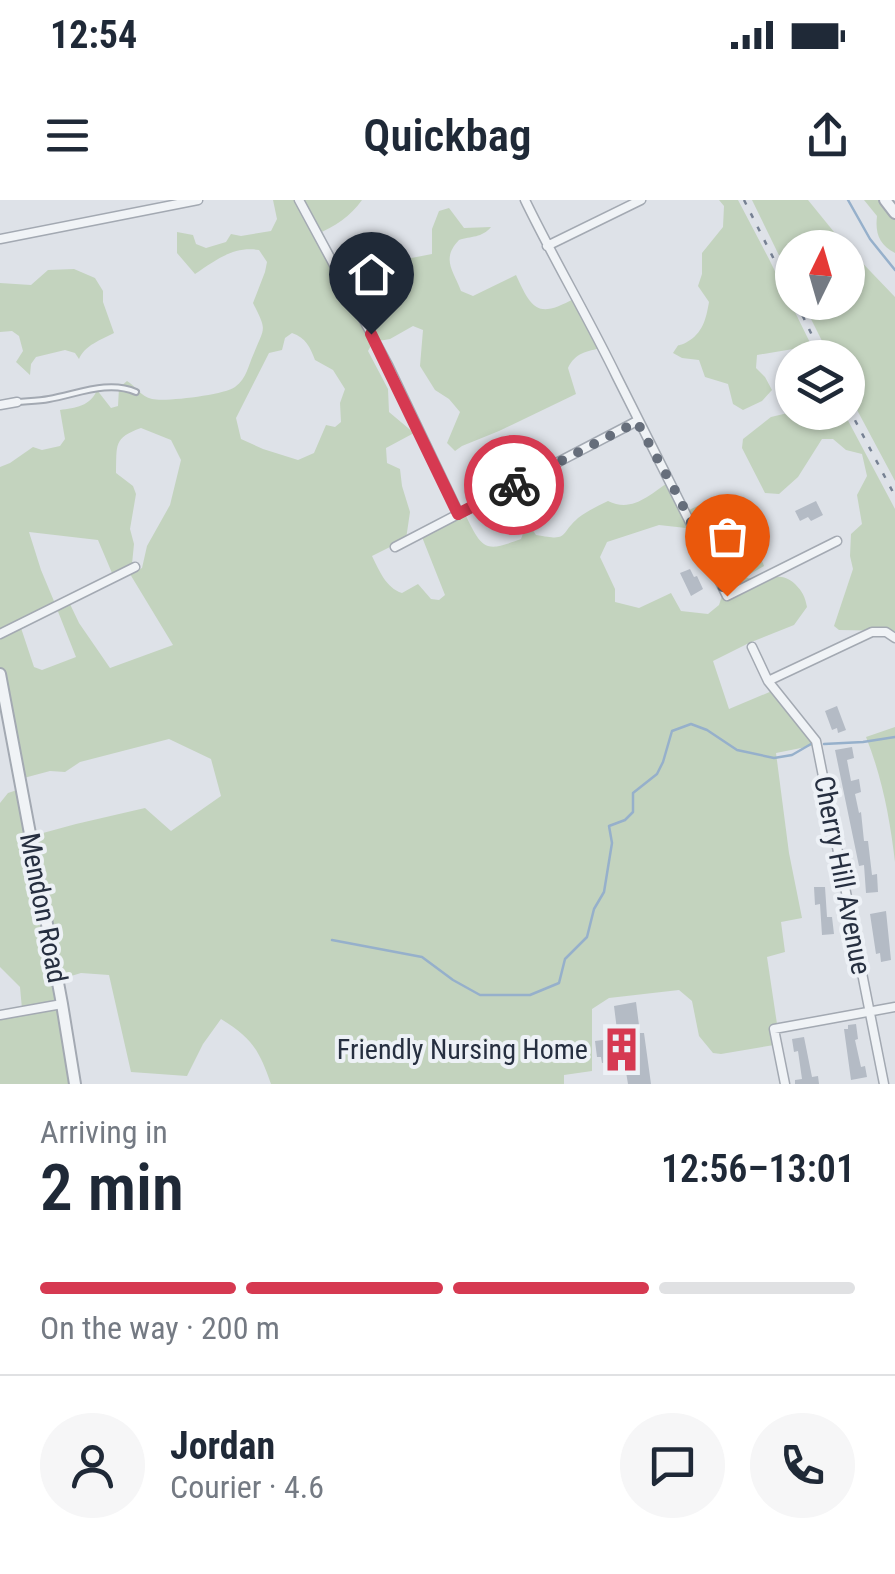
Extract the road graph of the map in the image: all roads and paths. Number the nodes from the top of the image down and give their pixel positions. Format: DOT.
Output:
graph roads {
  1 [pos="198,200"];
  2 [pos="299,200"];
  3 [pos="525,200"];
  4 [pos="641,200"];
  5 [pos="885,200"];
  6 [pos="177,202"];
  7 [pos="895,213"];
  8 [pos="0,239"];
  9 [pos="547,246"];
  10 [pos="136,392"];
  11 [pos="17,402"];
  12 [pos="0,405"];
  13 [pos="637,422"];
  14 [pos="458,514"];
  15 [pos="837,541"];
  16 [pos="394,547"];
  17 [pos="136,567"];
  18 [pos="0,634"];
  19 [pos="895,638"];
  20 [pos="752,647"];
  21 [pos="0,674"];
  22 [pos="768,681"];
  23 [pos="62,1004"];
  24 [pos="895,1007"];
  25 [pos="870,1012"];
  26 [pos="0,1014"];
  27 [pos="75,1084"];
  28 [pos="785,1084"];
  29 [pos="884,1084"];
  1 -- 6 [label="street"];
  2 -- 14 [label="street"];
  3 -- 9 [label="street"];
  4 -- 9 [label="street"];
  5 -- 7 [label="street"];
  6 -- 8 [label="street"];
  9 -- 13 [label="street"];
  10 -- 11 [label="lane"];
  11 -- 12 [label="street"];
  13 -- 14 [label="street"];
  13 -- 15 [label="street"];
  14 -- 16 [label="street"];
  17 -- 18 [label="street"];
  19 -- 22 [label="street"];
  20 -- 22 [label="street, Cherry Hill Avenue"];
  21 -- 23 [label="street, Mendon Road"];
  22 -- 25 [label="street, Cherry Hill Avenue"];
  23 -- 26 [label="street"];
  23 -- 27 [label="street, Mendon Road"];
  24 -- 25 [label="street"];
  25 -- 28 [label="street"];
  25 -- 29 [label="street, Cherry Hill Avenue"];
}
